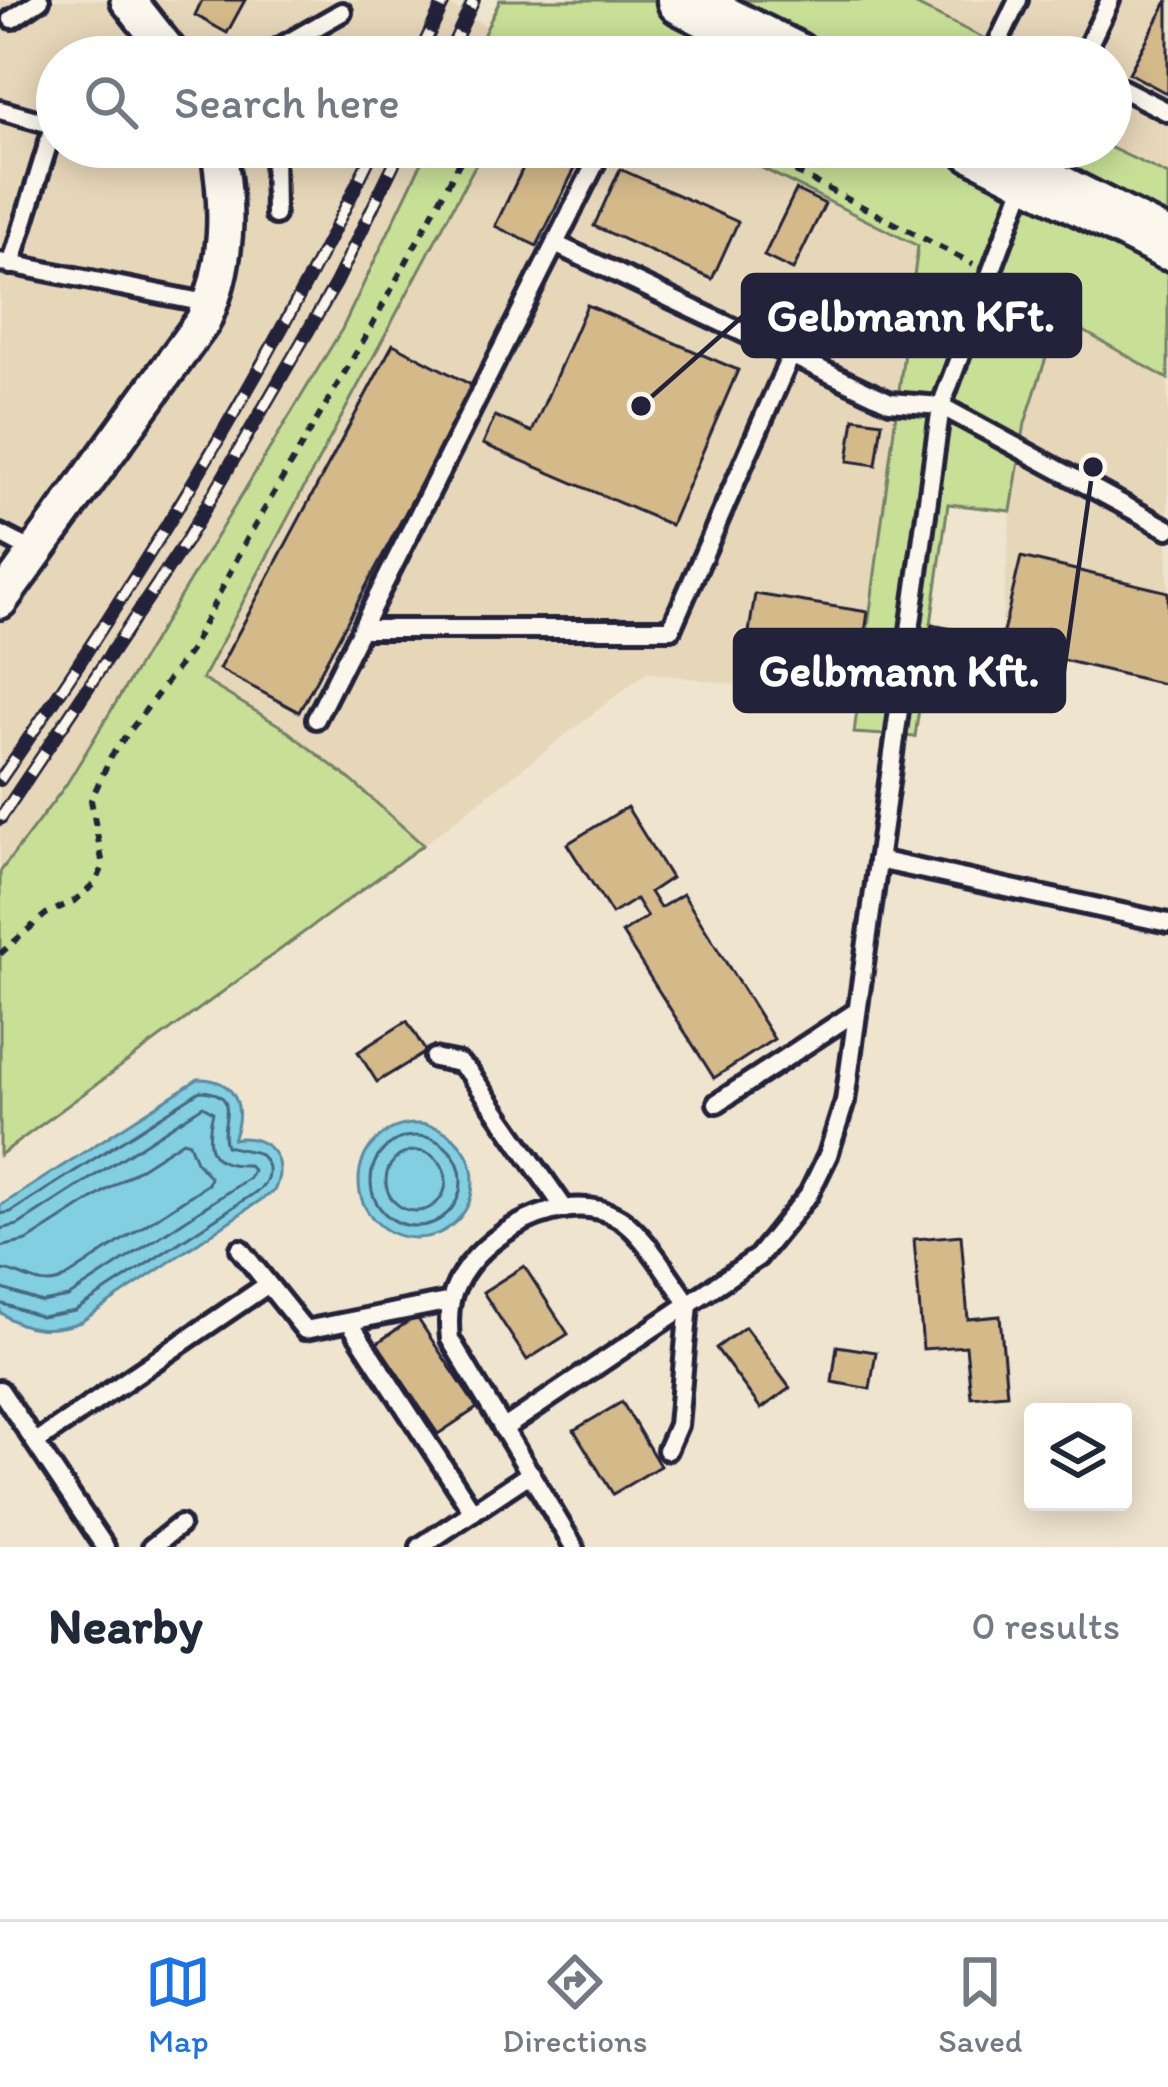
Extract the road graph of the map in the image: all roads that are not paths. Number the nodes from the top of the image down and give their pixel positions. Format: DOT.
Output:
graph roads {
  1 [pos="40,0"];
  2 [pos="128,0"];
  3 [pos="682,0"];
  4 [pos="1018,0"];
  5 [pos="1110,0"];
  6 [pos="342,12"];
  7 [pos="12,19"];
  8 [pos="156,36"];
  9 [pos="302,36"];
  10 [pos="753,36"];
  11 [pos="1001,36"];
  12 [pos="1093,36"];
  13 [pos="1132,94"];
  14 [pos="0,110"];
  15 [pos="1168,112"];
  16 [pos="36,119"];
  17 [pos="40,168"];
  18 [pos="220,168"];
  19 [pos="274,168"];
  20 [pos="593,168"];
  21 [pos="1016,168"];
  22 [pos="1028,174"];
  23 [pos="275,215"];
  24 [pos="555,244"];
  25 [pos="1168,245"];
  26 [pos="6,264"];
  27 [pos="211,304"];
  28 [pos="791,355"];
  29 [pos="940,406"];
  30 [pos="1168,529"];
  31 [pos="0,534"];
  32 [pos="35,552"];
  33 [pos="0,601"];
  34 [pos="362,629"];
  35 [pos="316,719"];
  36 [pos="878,860"];
  37 [pos="1168,923"];
  38 [pos="857,1012"];
  39 [pos="434,1058"];
  40 [pos="717,1103"];
  41 [pos="565,1209"];
  42 [pos="240,1249"];
  43 [pos="267,1285"];
  44 [pos="451,1300"];
  45 [pos="689,1304"];
  46 [pos="350,1323"];
  47 [pos="0,1390"];
  48 [pos="503,1429"];
  49 [pos="36,1442"];
  50 [pos="668,1450"];
  51 [pos="531,1473"];
  52 [pos="473,1512"];
  53 [pos="179,1525"];
  54 [pos="105,1547"];
  55 [pos="152,1547"];
  56 [pos="420,1547"];
  57 [pos="574,1547"];
  1 -- 7 [label="lane"];
  2 -- 8 [label="street"];
  3 -- 10 [label="main road"];
  4 -- 11 [label="lane"];
  5 -- 12 [label="lane"];
  6 -- 9 [label="lane"];
  13 -- 15 [label="lane"];
  14 -- 16 [label="lane"];
  17 -- 26 [label="lane"];
  18 -- 27 [label="street"];
  19 -- 23 [label="lane"];
  20 -- 24 [label="lane"];
  21 -- 22 [label="main road"];
  22 -- 25 [label="main road"];
  22 -- 29 [label="lane"];
  24 -- 28 [label="lane"];
  24 -- 34 [label="lane"];
  26 -- 27 [label="lane"];
  27 -- 32 [label="street"];
  28 -- 29 [label="lane"];
  28 -- 34 [label="lane"];
  29 -- 30 [label="lane"];
  29 -- 36 [label="lane"];
  31 -- 32 [label="lane"];
  32 -- 33 [label="street"];
  34 -- 35 [label="lane"];
  36 -- 37 [label="lane"];
  36 -- 38 [label="lane"];
  38 -- 40 [label="lane"];
  38 -- 45 [label="lane"];
  39 -- 41 [label="lane"];
  41 -- 44 [label="lane"];
  41 -- 45 [label="lane"];
  42 -- 43 [label="lane"];
  43 -- 46 [label="lane"];
  43 -- 49 [label="lane"];
  44 -- 46 [label="lane"];
  44 -- 48 [label="lane"];
  45 -- 48 [label="lane"];
  45 -- 50 [label="lane"];
  46 -- 52 [label="lane"];
  47 -- 49 [label="lane"];
  48 -- 51 [label="lane"];
  49 -- 54 [label="lane"];
  51 -- 52 [label="lane"];
  51 -- 57 [label="lane"];
  52 -- 56 [label="lane"];
  53 -- 55 [label="lane"];
}
